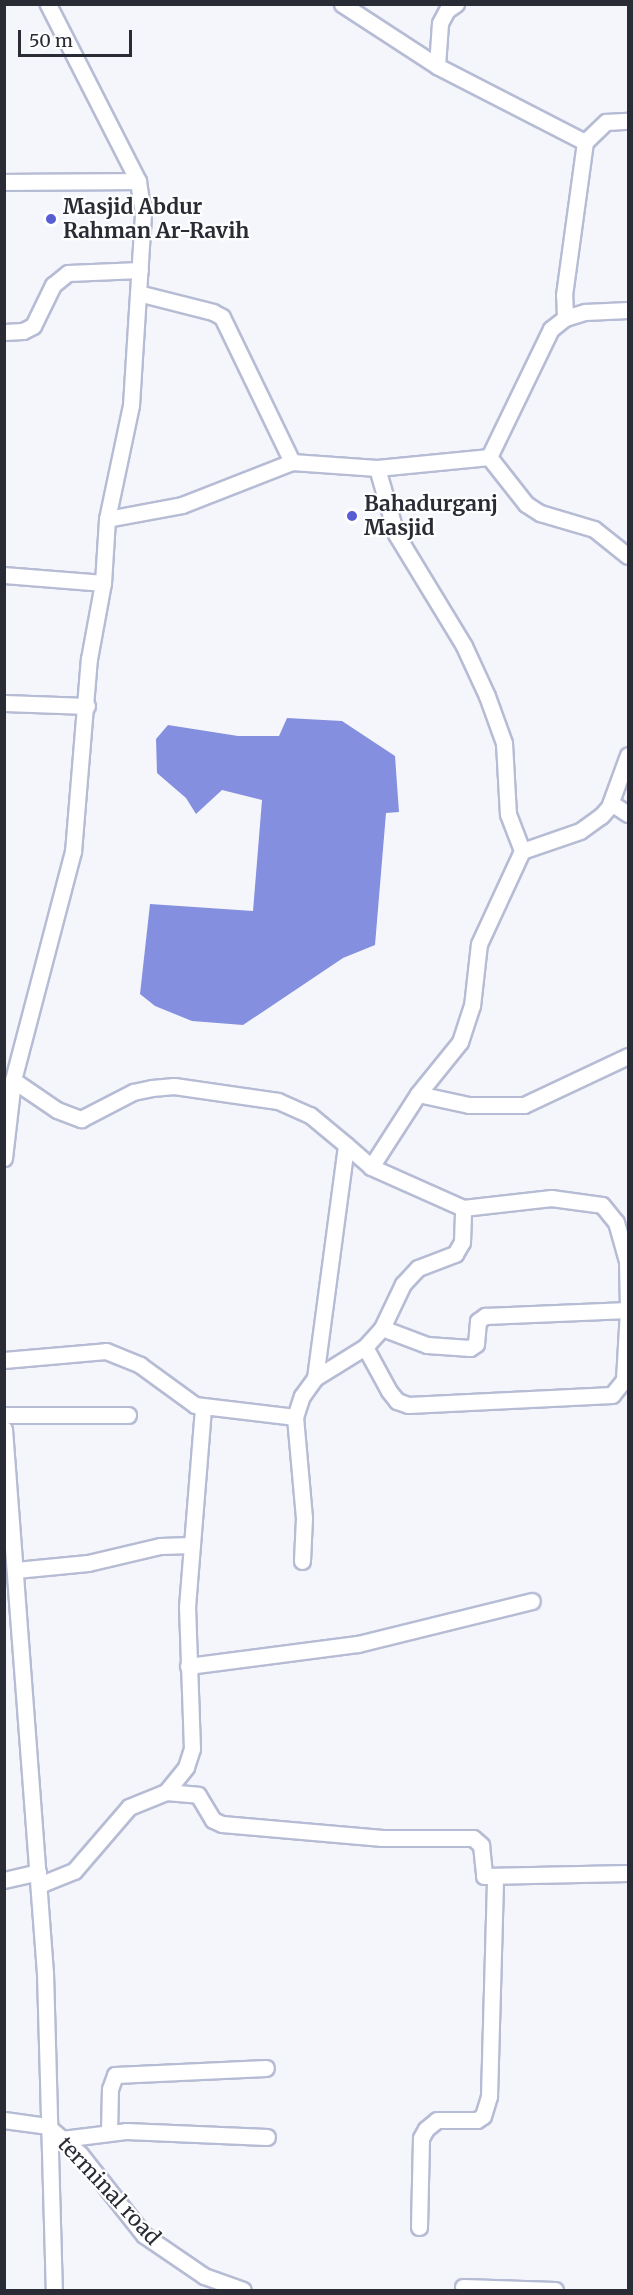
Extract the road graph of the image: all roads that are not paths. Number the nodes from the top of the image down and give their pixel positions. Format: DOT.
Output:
graph roads {
  1 [pos="48,4"];
  2 [pos="342,4"];
  3 [pos="456,4"];
  4 [pos="437,66"];
  5 [pos="628,121"];
  6 [pos="585,142"];
  7 [pos="138,180"];
  8 [pos="4,182"];
  9 [pos="140,270"];
  10 [pos="138,293"];
  11 [pos="628,310"];
  12 [pos="565,318"];
  13 [pos="4,332"];
  14 [pos="489,457"];
  15 [pos="292,462"];
  16 [pos="377,468"];
  17 [pos="107,519"];
  18 [pos="628,556"];
  19 [pos="4,575"];
  20 [pos="103,583"];
  21 [pos="4,703"];
  22 [pos="87,706"];
  23 [pos="628,755"];
  24 [pos="611,803"];
  25 [pos="628,814"];
  26 [pos="522,851"];
  27 [pos="628,1056"];
  28 [pos="13,1080"];
  29 [pos="418,1094"];
  30 [pos="346,1145"];
  31 [pos="4,1158"];
  32 [pos="371,1167"];
  33 [pos="463,1208"];
  34 [pos="628,1310"];
  35 [pos="382,1328"];
  36 [pos="627,1334"];
  37 [pos="365,1347"];
  38 [pos="4,1360"];
  39 [pos="315,1378"];
  40 [pos="202,1407"];
  41 [pos="4,1415"];
  42 [pos="128,1415"];
  43 [pos="295,1418"];
  44 [pos="4,1429"];
  45 [pos="192,1545"];
  46 [pos="302,1560"];
  47 [pos="16,1570"];
  48 [pos="532,1601"];
  49 [pos="11,1646"];
  50 [pos="188,1666"];
  51 [pos="166,1792"];
  52 [pos="628,1873"];
  53 [pos="495,1876"];
  54 [pos="38,1879"];
  55 [pos="4,1880"];
  56 [pos="266,2068"];
  57 [pos="4,2120"];
  58 [pos="47,2126"];
  59 [pos="109,2132"];
  60 [pos="267,2137"];
  61 [pos="63,2139"];
  62 [pos="419,2227"];
  63 [pos="463,2287"];
  64 [pos="54,2290"];
  65 [pos="243,2290"];
  66 [pos="555,2290"];
  1 -- 7 [label="street"];
  2 -- 4 [label="street"];
  3 -- 4 [label="street"];
  4 -- 6 [label="street"];
  5 -- 6 [label="street"];
  6 -- 12 [label="street"];
  7 -- 8 [label="street"];
  7 -- 9 [label="street"];
  9 -- 10 [label="street"];
  9 -- 13 [label="street"];
  10 -- 15 [label="street"];
  10 -- 17 [label="street"];
  11 -- 12 [label="street"];
  12 -- 14 [label="street"];
  14 -- 16 [label="street"];
  14 -- 18 [label="street"];
  15 -- 16 [label="street"];
  15 -- 17 [label="street"];
  16 -- 26 [label="street"];
  17 -- 20 [label="street"];
  19 -- 20 [label="street"];
  20 -- 22 [label="street"];
  21 -- 22 [label="street"];
  22 -- 28 [label="street"];
  23 -- 24 [label="street"];
  24 -- 25 [label="street"];
  24 -- 26 [label="street"];
  26 -- 29 [label="street"];
  27 -- 29 [label="street"];
  28 -- 30 [label="street"];
  28 -- 31 [label="street"];
  29 -- 32 [label="street"];
  30 -- 32 [label="street"];
  30 -- 39 [label="street"];
  32 -- 33 [label="street"];
  33 -- 34 [label="street"];
  33 -- 35 [label="street"];
  34 -- 35 [label="street"];
  34 -- 36 [label="street"];
  35 -- 37 [label="street"];
  36 -- 37 [label="street"];
  37 -- 39 [label="street"];
  38 -- 40 [label="street"];
  39 -- 43 [label="street"];
  40 -- 43 [label="street"];
  40 -- 45 [label="street"];
  41 -- 42 [label="street"];
  43 -- 46 [label="street"];
  44 -- 47 [label="street"];
  45 -- 47 [label="street"];
  45 -- 50 [label="street"];
  47 -- 49 [label="street"];
  48 -- 50 [label="street"];
  49 -- 54 [label="street"];
  50 -- 51 [label="street"];
  51 -- 53 [label="street"];
  51 -- 54 [label="street"];
  52 -- 53 [label="street"];
  53 -- 62 [label="street"];
  54 -- 55 [label="street"];
  54 -- 58 [label="street"];
  56 -- 59 [label="street"];
  57 -- 58 [label="street, terminal road"];
  58 -- 61 [label="street, terminal road"];
  58 -- 64 [label="street"];
  59 -- 60 [label="street"];
  59 -- 61 [label="street"];
  61 -- 65 [label="street, terminal road"];
  63 -- 66 [label="street"];
}
